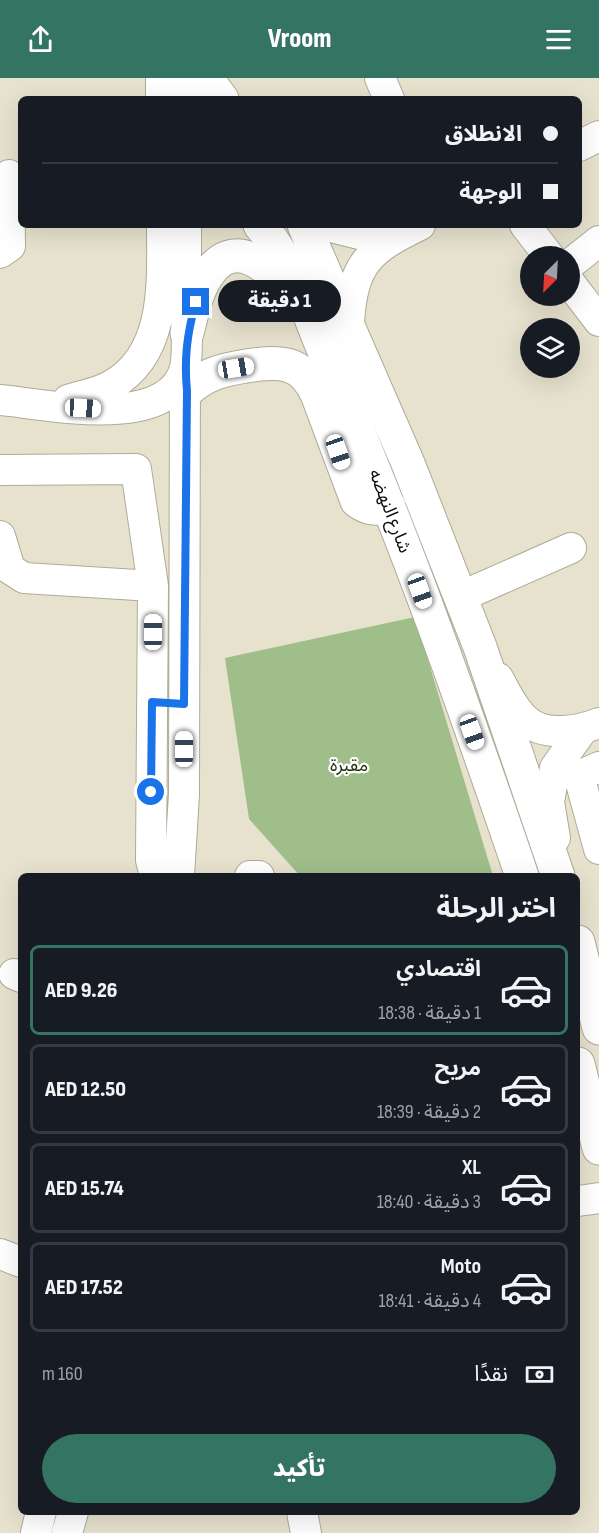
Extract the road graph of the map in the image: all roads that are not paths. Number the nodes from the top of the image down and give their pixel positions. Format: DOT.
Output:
graph roads {
  1 [pos="161,78"];
  2 [pos="185,78"];
  3 [pos="206,78"];
  4 [pos="380,78"];
  5 [pos="161,96"];
  6 [pos="185,96"];
  7 [pos="220,96"];
  8 [pos="388,96"];
  9 [pos="599,136"];
  10 [pos="582,144"];
  11 [pos="9,175"];
  12 [pos="162,228"];
  13 [pos="186,228"];
  14 [pos="262,228"];
  15 [pos="305,228"];
  16 [pos="335,228"];
  17 [pos="414,228"];
  18 [pos="527,228"];
  19 [pos="387,241"];
  20 [pos="599,241"];
  21 [pos="541,246"];
  22 [pos="0,253"];
  23 [pos="580,256"];
  24 [pos="580,296"];
  25 [pos="599,321"];
  26 [pos="349,322"];
  27 [pos="314,330"];
  28 [pos="187,333"];
  29 [pos="186,380"];
  30 [pos="0,400"];
  31 [pos="45,406"];
  32 [pos="0,470"];
  33 [pos="389,506"];
  34 [pos="0,536"];
  35 [pos="571,548"];
  36 [pos="153,586"];
  37 [pos="460,597"];
  38 [pos="480,647"];
  39 [pos="152,702"];
  40 [pos="184,704"];
  41 [pos="591,726"];
  42 [pos="599,767"];
  43 [pos="599,849"];
  44 [pos="154,873"];
  45 [pos="180,873"];
  46 [pos="521,873"];
  47 [pos="557,873"];
  48 [pos="558,873"];
  49 [pos="580,950"];
  50 [pos="599,1028"];
  51 [pos="580,1072"];
  52 [pos="599,1148"];
  53 [pos="599,1198"];
  54 [pos="580,1201"];
  55 [pos="0,1254"];
  56 [pos="18,1261"];
  57 [pos="40,1515"];
  58 [pos="72,1515"];
  59 [pos="303,1515"];
  60 [pos="36,1533"];
  61 [pos="67,1533"];
  62 [pos="306,1533"];
  1 -- 5 [label="street"];
  2 -- 6 [label="street"];
  3 -- 7 [label="main road"];
  4 -- 8 [label="street"];
  9 -- 10 [label="street"];
  11 -- 22 [label="street"];
  12 -- 31 [label="street"];
  13 -- 28 [label="street"];
  14 -- 27 [label="main road, شارع النهضه"];
  15 -- 26 [label="main road, شارع النهضه"];
  16 -- 19 [label="street"];
  17 -- 19 [label="street"];
  18 -- 21 [label="street"];
  19 -- 26 [label="street"];
  20 -- 23 [label="street"];
  24 -- 25 [label="street"];
  26 -- 37 [label="main road, شارع النهضه"];
  27 -- 28 [label="main road"];
  27 -- 33 [label="main road, شارع النهضه"];
  28 -- 29 [label="street"];
  29 -- 31 [label="street"];
  29 -- 33 [label="main road"];
  29 -- 40 [label="street"];
  30 -- 31 [label="street"];
  32 -- 36 [label="street"];
  33 -- 46 [label="main road, شارع النهضه"];
  34 -- 36 [label="street"];
  35 -- 37 [label="street"];
  36 -- 39 [label="street"];
  37 -- 38 [label="main road, شارع النهضه"];
  38 -- 41 [label="street"];
  38 -- 47 [label="main road, شارع النهضه"];
  39 -- 40 [label="street"];
  39 -- 44 [label="street"];
  40 -- 45 [label="street"];
  41 -- 48 [label="street"];
  42 -- 43 [label="street"];
  49 -- 50 [label="main road"];
  51 -- 52 [label="main road"];
  53 -- 54 [label="street"];
  55 -- 56 [label="street"];
  57 -- 60 [label="street"];
  58 -- 61 [label="street"];
  59 -- 62 [label="street"];
}
